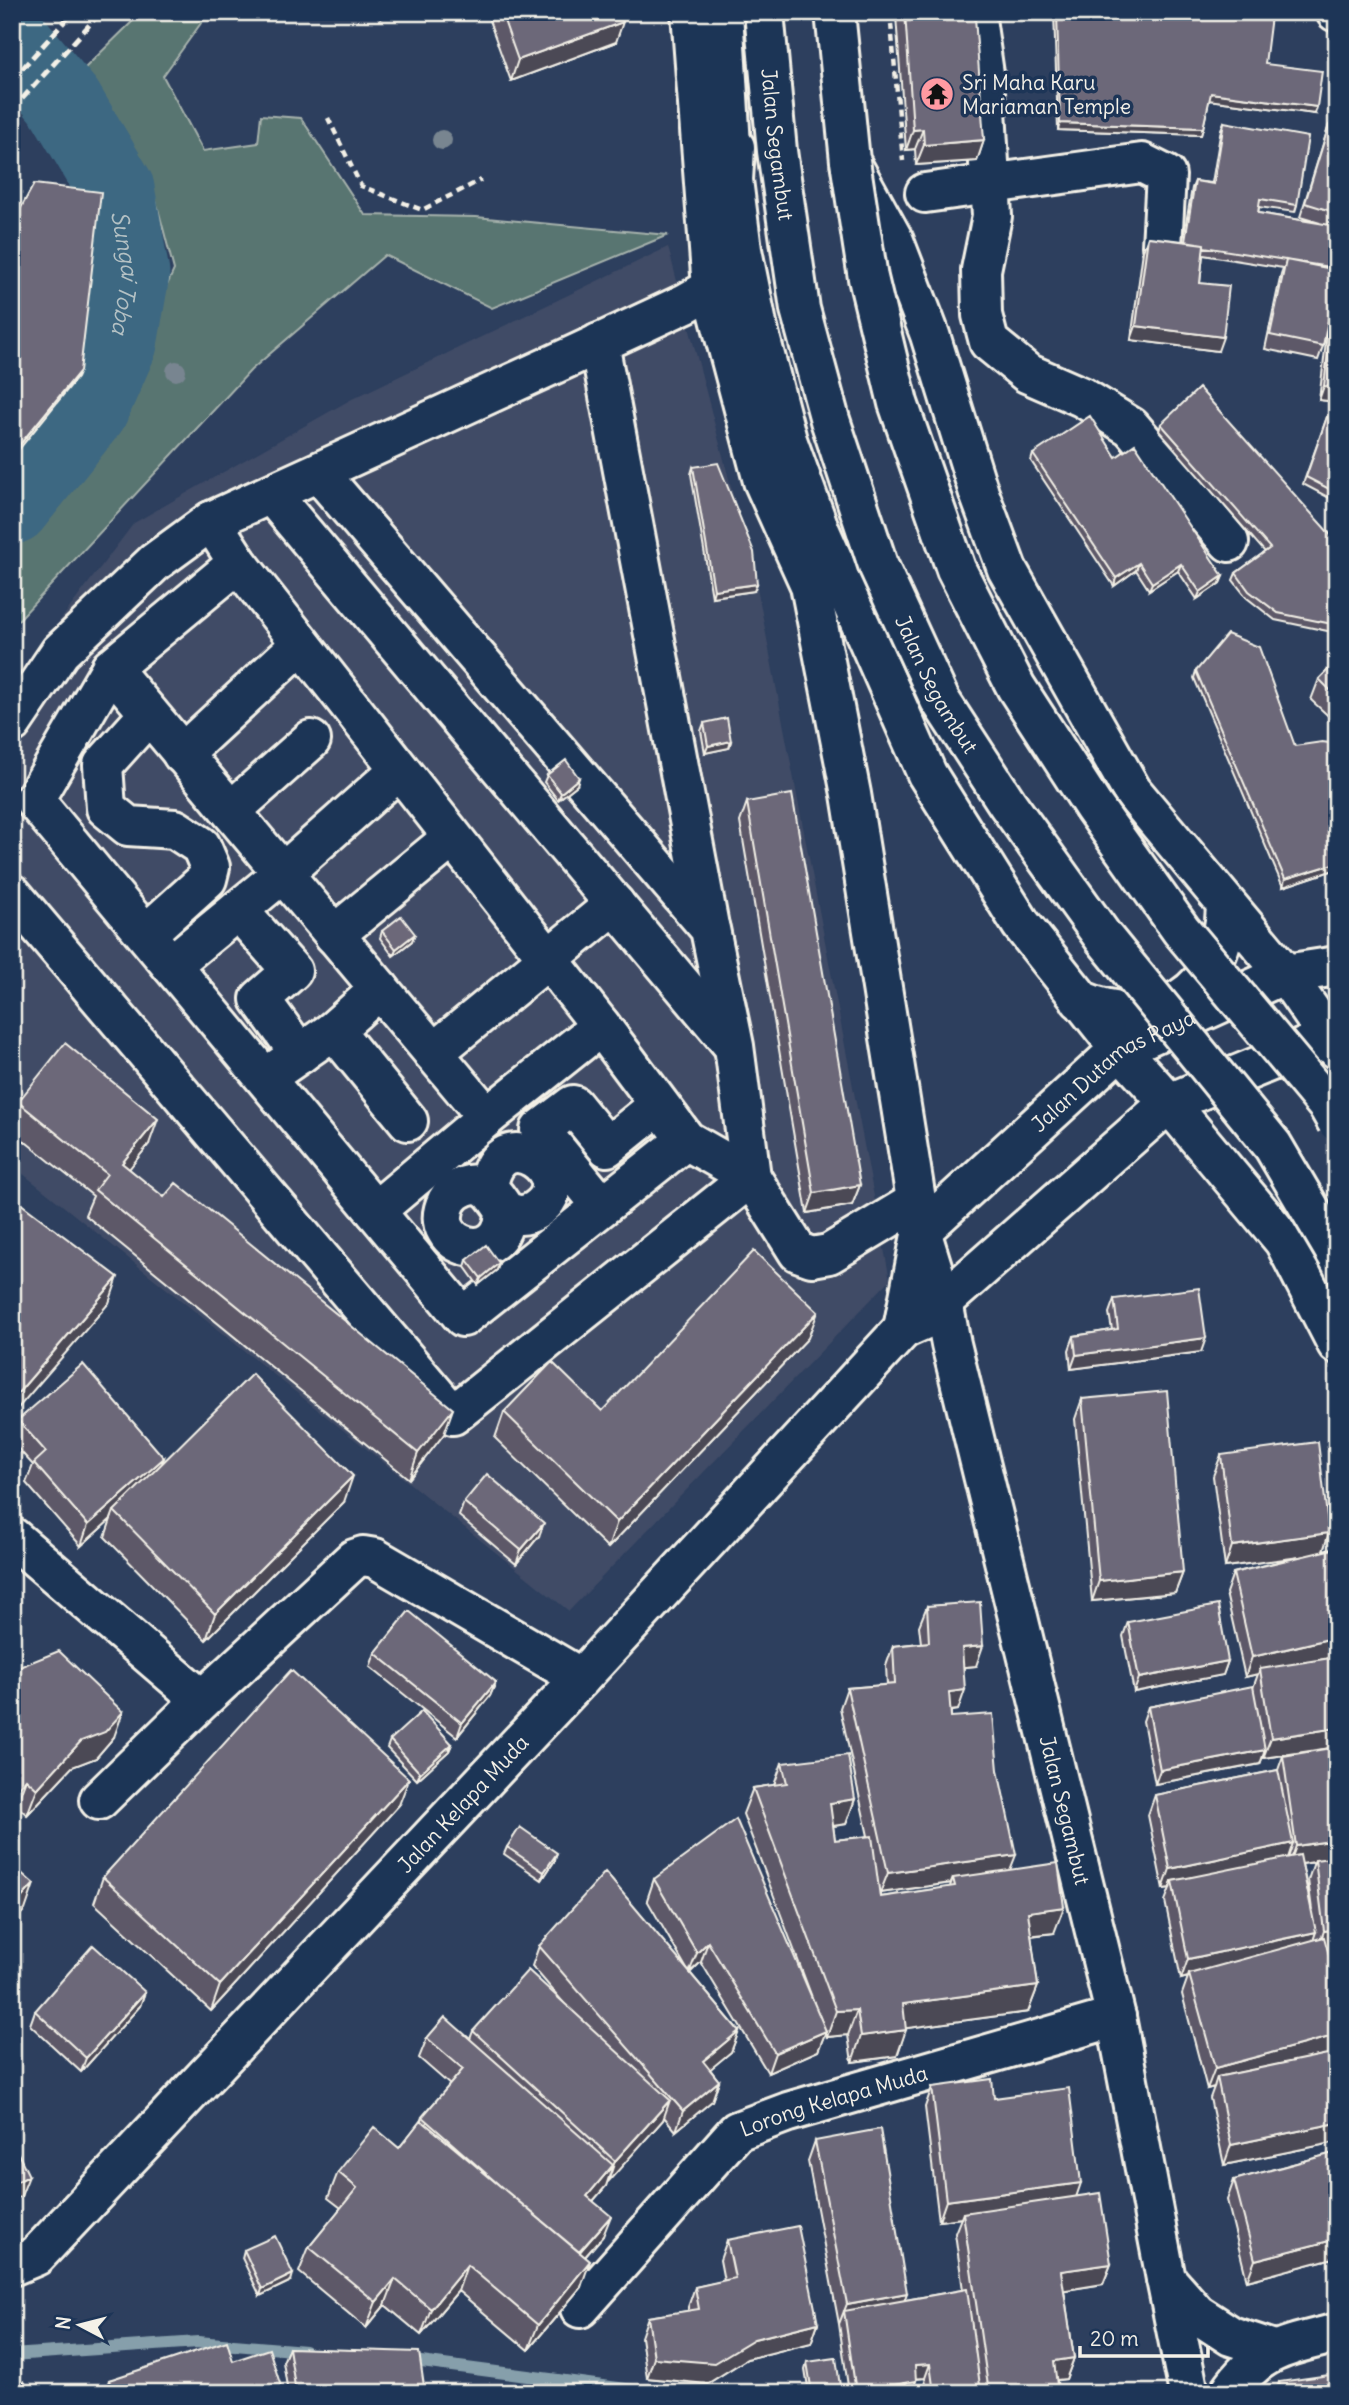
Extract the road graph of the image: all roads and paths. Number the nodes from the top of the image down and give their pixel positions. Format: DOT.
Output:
graph roads {
  1 [pos="691,12"];
  2 [pos="723,12"];
  3 [pos="743,12"];
  4 [pos="764,12"];
  5 [pos="835,12"];
  6 [pos="890,12"];
  7 [pos="975,12"];
  8 [pos="328,118"];
  9 [pos="899,132"];
  10 [pos="889,133"];
  11 [pos="850,161"];
  12 [pos="481,180"];
  13 [pos="733,180"];
  14 [pos="990,184"];
  15 [pos="925,193"];
  16 [pos="1162,246"];
  17 [pos="712,288"];
  18 [pos="598,343"];
  19 [pos="319,473"];
  20 [pos="271,494"];
  21 [pos="211,521"];
  22 [pos="1229,542"];
  23 [pos="238,563"];
  24 [pos="301,644"];
  25 [pos="111,668"];
  26 [pos="149,714"];
  27 [pos="12,723"];
  28 [pos="311,740"];
  29 [pos="182,754"];
  30 [pos="399,770"];
  31 [pos="230,811"];
  32 [pos="452,838"];
  33 [pos="283,873"];
  34 [pos="12,894"];
  35 [pos="615,904"];
  36 [pos="1226,906"];
  37 [pos="238,910"];
  38 [pos="710,929"];
  39 [pos="146,934"];
  40 [pos="334,935"];
  41 [pos="547,958"];
  42 [pos="171,965"];
  43 [pos="1337,966"];
  44 [pos="1285,974"];
  45 [pos="380,989"];
  46 [pos="1080,1000"];
  47 [pos="601,1026"];
  48 [pos="334,1030"];
  49 [pos="1334,1040"];
  50 [pos="734,1046"];
  51 [pos="1120,1049"];
  52 [pos="433,1053"];
  53 [pos="300,1054"];
  54 [pos="264,1078"];
  55 [pos="1169,1103"];
  56 [pos="659,1105"];
  57 [pos="491,1114"];
  58 [pos="408,1121"];
  59 [pos="1337,1122"];
  60 [pos="540,1130"];
  61 [pos="686,1140"];
  62 [pos="751,1177"];
  63 [pos="488,1194"];
  64 [pos="602,1206"];
  65 [pos="375,1211"];
  66 [pos="919,1216"];
  67 [pos="565,1236"];
  68 [pos="1337,1255"];
  69 [pos="518,1273"];
  70 [pos="943,1301"];
  71 [pos="903,1329"];
  72 [pos="1337,1344"];
  73 [pos="12,1537"];
  74 [pos="581,1678"];
  75 [pos="202,1700"];
  76 [pos="99,1800"];
  77 [pos="1116,2017"];
  78 [pos="12,2266"];
  79 [pos="1166,2278"];
  80 [pos="580,2308"];
  81 [pos="1337,2333"];
  82 [pos="13,2337"];
  83 [pos="1273,2350"];
  84 [pos="30,2393"];
  85 [pos="1189,2393"];
  86 [pos="1229,2393"];
  1 -- 17 [label="main road"];
  2 -- 13 [label="main road"];
  3 -- 13 [label="main road"];
  4 -- 68 [label="main road, Jalan Segambut, bridge"];
  5 -- 11 [label="main road"];
  6 -- 9 [label="path"];
  7 -- 14 [label="main road"];
  8 -- 12 [label="path"];
  9 -- 10 [label="path"];
  9 -- 15 [label="path"];
  11 -- 36 [label="main road"];
  11 -- 59 [label="main road, bridge"];
  13 -- 46 [label="main road"];
  14 -- 15 [label="main road"];
  14 -- 16 [label="main road"];
  14 -- 22 [label="main road"];
  17 -- 18 [label="main road"];
  17 -- 66 [label="main road"];
  18 -- 19 [label="main road"];
  18 -- 38 [label="main road"];
  19 -- 20 [label="main road"];
  19 -- 38 [label="main road"];
  20 -- 21 [label="main road"];
  20 -- 35 [label="main road"];
  21 -- 23 [label="main road"];
  21 -- 27 [label="main road"];
  23 -- 24 [label="main road"];
  23 -- 25 [label="main road"];
  24 -- 29 [label="main road"];
  24 -- 30 [label="main road"];
  25 -- 26 [label="main road"];
  25 -- 39 [label="main road"];
  26 -- 29 [label="main road"];
  26 -- 39 [label="main road"];
  28 -- 31 [label="main road"];
  29 -- 31 [label="main road"];
  30 -- 32 [label="main road"];
  30 -- 33 [label="main road"];
  31 -- 33 [label="main road"];
  32 -- 40 [label="main road"];
  32 -- 41 [label="main road"];
  33 -- 37 [label="main road"];
  33 -- 40 [label="main road"];
  34 -- 62 [label="main road"];
  35 -- 41 [label="main road"];
  35 -- 50 [label="main road"];
  36 -- 44 [label="main road"];
  36 -- 46 [label="main road"];
  37 -- 42 [label="main road"];
  37 -- 53 [label="main road"];
  38 -- 50 [label="main road"];
  39 -- 42 [label="main road"];
  40 -- 45 [label="main road"];
  41 -- 47 [label="main road"];
  41 -- 52 [label="main road"];
  42 -- 54 [label="main road"];
  43 -- 44 [label="main road, Jalan Dutamas Raya"];
  44 -- 49 [label="main road"];
  44 -- 51 [label="main road, Jalan Dutamas Raya"];
  45 -- 48 [label="main road"];
  45 -- 52 [label="main road"];
  46 -- 51 [label="main road"];
  47 -- 56 [label="main road"];
  47 -- 57 [label="main road"];
  48 -- 53 [label="main road"];
  48 -- 58 [label="main road"];
  49 -- 55 [label="main road"];
  50 -- 62 [label="main road"];
  51 -- 55 [label="main road"];
  51 -- 66 [label="main road, Jalan Dutamas Raya"];
  52 -- 57 [label="main road"];
  53 -- 54 [label="main road"];
  54 -- 65 [label="main road"];
  55 -- 70 [label="main road"];
  55 -- 72 [label="main road"];
  56 -- 60 [label="main road"];
  56 -- 61 [label="main road"];
  57 -- 60 [label="main road"];
  57 -- 63 [label="main road"];
  57 -- 63 [label="main road"];
  60 -- 64 [label="main road"];
  61 -- 62 [label="main road"];
  61 -- 64 [label="main road"];
  62 -- 66 [label="main road, Jalan Dutamas Raya"];
  63 -- 65 [label="main road"];
  63 -- 67 [label="main road"];
  63 -- 69 [label="main road"];
  64 -- 67 [label="main road"];
  65 -- 69 [label="main road"];
  66 -- 70 [label="main road, Jalan Segambut"];
  66 -- 71 [label="main road"];
  67 -- 69 [label="main road"];
  70 -- 71 [label="main road, Jalan Kelapa Muda"];
  70 -- 77 [label="main road, Jalan Segambut"];
  71 -- 74 [label="main road, Jalan Kelapa Muda"];
  73 -- 75 [label="main road"];
  74 -- 75 [label="main road"];
  74 -- 78 [label="main road, Jalan Kelapa Muda"];
  75 -- 76 [label="main road"];
  77 -- 79 [label="main road, Jalan Segambut"];
  77 -- 80 [label="main road, Lorong Kelapa Muda"];
  79 -- 83 [label="main road"];
  79 -- 85 [label="main road, Jalan Segambut"];
  81 -- 83 [label="main road"];
  82 -- 84 [label="path"];
  83 -- 86 [label="main road"];
}
